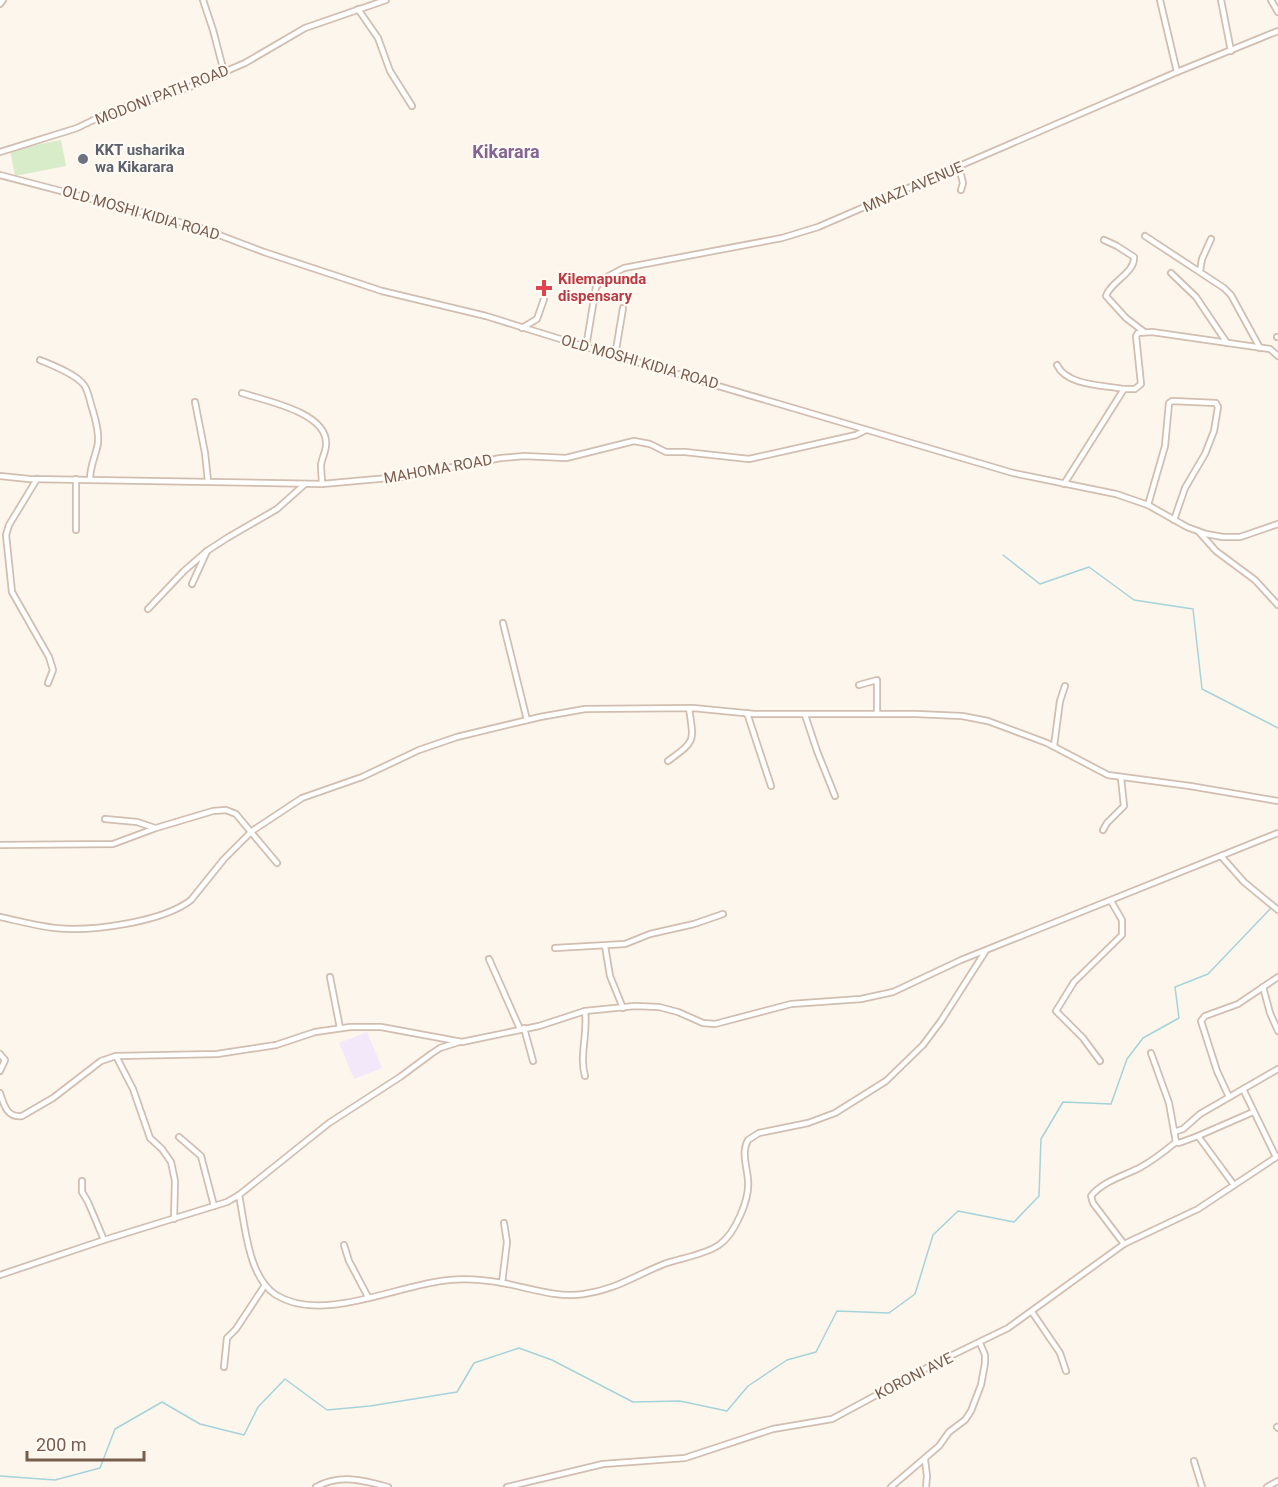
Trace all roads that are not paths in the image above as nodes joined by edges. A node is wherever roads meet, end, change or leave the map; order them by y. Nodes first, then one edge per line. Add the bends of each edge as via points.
1 (3, 0) edge
2 (203, 0) edge
3 (386, 0) edge
4 (1160, 0) edge
5 (1221, 0) edge
6 (1271, 0) edge
7 (0, 4) edge
8 (358, 9) junction
9 (1278, 12) edge
10 (1278, 31) edge
11 (1231, 51) junction
12 (224, 72) junction
13 (1177, 72) junction
14 (412, 106) dead end
15 (0, 152) edge
16 (959, 167) junction
17 (0, 175) edge
18 (961, 190) dead end
19 (1145, 236) dead end
20 (1211, 239) dead end
21 (1104, 240) dead end
22 (1200, 271) junction
23 (1171, 273) dead end
24 (544, 299) dead end
25 (624, 308) dead end
26 (522, 328) junction
27 (1143, 331) junction
28 (1227, 343) junction
29 (586, 347) junction
30 (1260, 348) junction
31 (615, 356) junction
32 (1278, 356) edge
33 (40, 360) dead end
34 (1057, 365) dead end
35 (1124, 389) junction
36 (242, 393) dead end
37 (195, 402) dead end
38 (866, 430) junction
39 (0, 476) edge
40 (37, 479) junction
41 (76, 479) junction
42 (90, 479) junction
43 (208, 481) junction
44 (305, 484) junction
45 (322, 484) junction
46 (1064, 484) junction
47 (1148, 505) junction
48 (1174, 520) junction
49 (1278, 524) edge
50 (76, 530) dead end
51 (1199, 532) junction
52 (207, 552) junction
53 (192, 584) dead end
54 (1278, 605) edge
55 (148, 609) dead end
56 (503, 623) dead end
57 (48, 683) dead end
58 (859, 684) dead end
59 (1065, 686) dead end
60 (688, 708) junction
61 (747, 713) junction
62 (877, 714) junction
63 (805, 715) junction
64 (527, 720) junction
65 (1054, 746) junction
66 (668, 761) dead end
67 (1121, 778) junction
68 (771, 786) dead end
69 (835, 796) dead end
70 (1278, 801) edge
71 (105, 819) dead end
72 (156, 828) junction
73 (1103, 830) dead end
74 (252, 831) junction
75 (1278, 833) edge
76 (0, 845) edge
77 (1221, 856) junction
78 (277, 863) dead end
79 (1111, 901) junction
80 (1278, 909) edge
81 (723, 914) dead end
82 (0, 916) edge
83 (605, 946) junction
84 (555, 948) dead end
85 (985, 952) junction
86 (489, 959) dead end
87 (330, 977) dead end
88 (1278, 977) edge
89 (1263, 987) junction
90 (623, 1008) junction
91 (585, 1011) junction
92 (340, 1028) junction
93 (522, 1029) junction
94 (1278, 1031) edge
95 (462, 1042) junction
96 (1151, 1053) dead end
97 (0, 1054) edge
98 (116, 1056) junction
99 (534, 1061) dead end
100 (1100, 1061) dead end
101 (1278, 1069) edge
102 (0, 1071) edge
103 (585, 1076) dead end
104 (1243, 1089) junction
105 (0, 1093) edge
106 (1229, 1097) junction
107 (1253, 1112) junction
108 (1174, 1132) junction
109 (1198, 1136) junction
110 (179, 1137) dead end
111 (1176, 1142) junction
112 (1277, 1157) edge
113 (82, 1181) dead end
114 (1234, 1185) junction
115 (239, 1195) junction
116 (214, 1206) junction
117 (174, 1219) junction
118 (504, 1223) dead end
119 (104, 1240) junction
120 (1124, 1244) junction
121 (344, 1245) dead end
122 (0, 1275) edge
123 (502, 1283) junction
124 (265, 1285) junction
125 (368, 1297) junction
126 (1032, 1312) junction
127 (980, 1343) junction
128 (224, 1367) dead end
129 (1066, 1371) dead end
130 (925, 1460) junction
131 (1194, 1461) dead end
132 (1278, 1481) edge
133 (316, 1487) edge
134 (388, 1487) edge
135 (507, 1487) edge
136 (891, 1487) edge
137 (926, 1487) edge
138 (1202, 1487) edge
139 (1267, 1487) edge

1 - 7 street
2 - 12 street
3 - 8 street, MODONI PATH ROAD
4 - 13 street
5 - 11 street
6 - 9 street
8 - 12 street, MODONI PATH ROAD via 305,28
8 - 14 street via 378,38 390,71
10 - 11 street, MNAZI AVENUE
11 - 13 street, MNAZI AVENUE
12 - 15 street, MODONI PATH ROAD
13 - 16 street, MNAZI AVENUE
16 - 18 street
16 - 29 street, MNAZI AVENUE via 818,227 782,238 614,272 596,287
17 - 26 street, OLD MOSHI KIDIA ROAD via 206,229 382,291
19 - 22 street
20 - 22 street
21 - 27 street via 1134,257 1133,265 1106,296
22 - 30 street via 1231,295
23 - 28 street via 1196,297
24 - 26 street via 537,319
25 - 31 street
26 - 29 street, OLD MOSHI KIDIA ROAD
27 - 28 street
27 - 35 street via 1136,336 1141,384 1135,389
28 - 30 street
29 - 31 street, OLD MOSHI KIDIA ROAD
30 - 32 street via 1270,349
31 - 38 street, OLD MOSHI KIDIA ROAD
33 - 42 street via 78,379 87,390 98,439
34 - 35 street via 1061,373 1073,380
35 - 46 street
36 - 45 street via 292,409 318,424 326,441
37 - 43 street
38 - 45 street, MAHOMA ROAD via 749,459 666,452 634,441 566,458 501,458 400,477
38 - 46 street, OLD MOSHI KIDIA ROAD
39 - 40 street, MAHOMA ROAD
40 - 41 street, MAHOMA ROAD
40 - 57 street via 6,535 12,592 50,657 53,670
41 - 42 street, MAHOMA ROAD
41 - 50 street
42 - 43 street, MAHOMA ROAD
43 - 44 street, MAHOMA ROAD
44 - 45 street, MAHOMA ROAD
44 - 52 street via 277,509
46 - 47 street, OLD MOSHI KIDIA ROAD
47 - 48 street, OLD MOSHI KIDIA ROAD
47 - 48 street via 1165,446 1169,402 1216,403 1214,431 1185,488
48 - 51 street, OLD MOSHI KIDIA ROAD
49 - 51 street, OLD MOSHI KIDIA ROAD via 1240,537
51 - 54 street via 1216,551 1255,579
52 - 53 street
52 - 55 street
56 - 64 street
58 - 62 street via 878,680
59 - 65 street
60 - 61 street
60 - 64 street via 585,709
60 - 66 street via 692,740
61 - 63 street
61 - 68 street
62 - 63 street
62 - 65 street via 962,716 988,721
63 - 69 street
64 - 74 street via 419,750 362,777 302,798
65 - 67 street via 1101,772
67 - 70 street
67 - 73 street via 1124,806
71 - 72 street
72 - 74 street via 226,810 236,814
72 - 76 street via 105,845
74 - 78 street
74 - 82 street via 191,900 164,914 70,929
75 - 77 street
77 - 79 street
77 - 80 street via 1244,882
79 - 85 street
79 - 100 street via 1122,920 1122,935 1074,982 1056,1011
81 - 83 street via 625,944
83 - 84 street
83 - 90 street via 610,976
85 - 90 street via 893,992 861,999 790,1004 715,1024 658,1007
85 - 123 street via 923,1045 886,1081 835,1113 759,1133 748,1140 744,1150 748,1185 745,1204 719,1245 603,1291 570,1296
86 - 93 street
87 - 92 street
88 - 89 street
89 - 94 street
89 - 106 street via 1201,1021 1216,1071
90 - 91 street
91 - 93 street
91 - 103 street
92 - 95 street via 381,1027
92 - 98 street via 276,1045 217,1054
93 - 95 street
93 - 99 street
95 - 115 street via 430,1054 328,1123
96 - 108 street
97 - 102 street via 5,1060
98 - 105 street via 101,1061 22,1116 8,1112
98 - 117 street via 133,1089 150,1138 171,1162
101 - 104 street
104 - 106 street
104 - 107 street
106 - 108 street
107 - 109 street
107 - 112 street
108 - 111 street
109 - 111 street
109 - 114 street
110 - 116 street via 201,1156
111 - 120 street via 1091,1196
112 - 114 street, KORONI AVE
113 - 119 street via 81,1192
114 - 120 street, KORONI AVE via 1197,1209
115 - 116 street
115 - 124 street via 253,1262
116 - 117 street
117 - 119 street
118 - 123 street via 507,1242
119 - 122 street
120 - 126 street, KORONI AVE
121 - 125 street
123 - 125 street via 448,1280
124 - 125 street via 284,1299 303,1303 326,1304
124 - 128 street via 228,1338
126 - 127 street, KORONI AVE
126 - 129 street via 1060,1353
127 - 130 street via 985,1363 971,1411
127 - 135 street, KORONI AVE via 832,1419 773,1429 685,1458 603,1464
130 - 136 street
130 - 137 street
131 - 138 street
132 - 139 street
133 - 134 street via 352,1478

